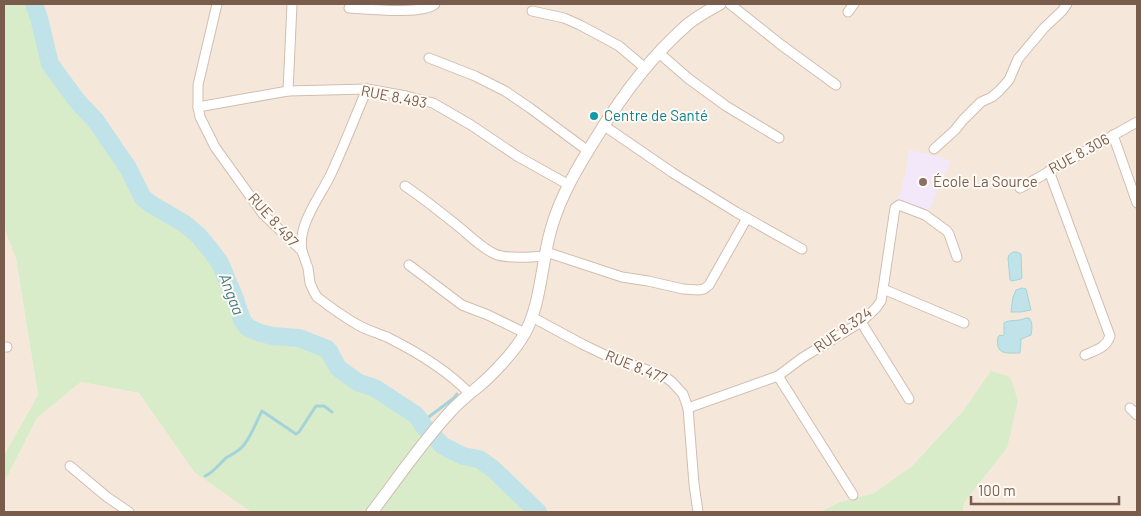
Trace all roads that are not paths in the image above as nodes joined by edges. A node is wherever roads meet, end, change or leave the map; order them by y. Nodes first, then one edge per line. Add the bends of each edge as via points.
1 (217, 4) edge
2 (292, 4) edge
3 (435, 4) edge
4 (720, 4) edge
5 (730, 4) edge
6 (854, 4) edge
7 (1067, 4) edge
8 (349, 8) dead end
9 (532, 11) dead end
10 (848, 12) dead end
11 (659, 53) junction
12 (429, 58) dead end
13 (645, 68) junction
14 (836, 85) dead end
15 (367, 89) junction
16 (288, 91) junction
17 (198, 107) junction
18 (1137, 122) edge
19 (603, 125) junction
20 (1113, 135) junction
21 (779, 138) dead end
22 (934, 150) dead end
23 (588, 151) junction
24 (1049, 171) junction
25 (569, 185) junction
26 (405, 186) dead end
27 (1020, 188) dead end
28 (1137, 203) edge
29 (747, 218) junction
30 (802, 250) dead end
31 (302, 251) junction
32 (546, 254) junction
33 (957, 257) dead end
34 (409, 265) dead end
35 (883, 289) junction
36 (532, 317) junction
37 (861, 322) junction
38 (964, 323) dead end
39 (525, 333) junction
40 (1085, 355) dead end
41 (778, 376) junction
42 (469, 393) junction
43 (909, 399) dead end
44 (688, 408) junction
45 (1130, 408) dead end
46 (1137, 415) edge
47 (70, 466) dead end
48 (853, 495) dead end
49 (129, 512) edge
50 (372, 512) edge
51 (698, 512) edge

1 - 17 street, RUE 8.497 via 198,85
2 - 16 street
3 - 8 street via 415,10
4 - 11 street via 688,24
5 - 14 street
6 - 10 street
7 - 22 street via 1018,59 1009,80 999,91 981,102
9 - 13 street via 580,25 619,46
11 - 13 street
11 - 21 street via 726,106
12 - 23 street via 505,91
13 - 19 street
15 - 16 street, RUE 8.493
15 - 25 street, RUE 8.493 via 432,103
15 - 31 street via 331,174 309,216 300,242
16 - 17 street, RUE 8.493
17 - 31 street, RUE 8.497 via 215,148 264,214
18 - 20 street, RUE 8.306
19 - 23 street
19 - 29 street
20 - 24 street, RUE 8.306
20 - 28 street
23 - 25 street
24 - 27 street, RUE 8.306
24 - 40 street via 1110,336 1105,346
25 - 32 street via 552,226
26 - 32 street via 495,254 518,257
29 - 30 street
29 - 32 street via 704,289 683,289 622,278
31 - 42 street, RUE 8.497 via 310,283 317,296 359,326 386,337 439,367
32 - 36 street
33 - 35 street, RUE 8.324 via 947,231 925,216 899,205 895,208
34 - 39 street via 462,305
35 - 37 street, RUE 8.324 via 881,301
35 - 38 street
36 - 39 street
36 - 44 street, RUE 8.477 via 607,356 664,376 683,394
37 - 41 street, RUE 8.324
37 - 43 street
39 - 42 street via 510,354
41 - 44 street, RUE 8.324
41 - 48 street
42 - 50 street via 435,429
44 - 51 street, RUE 8.477
45 - 46 street
47 - 49 street

